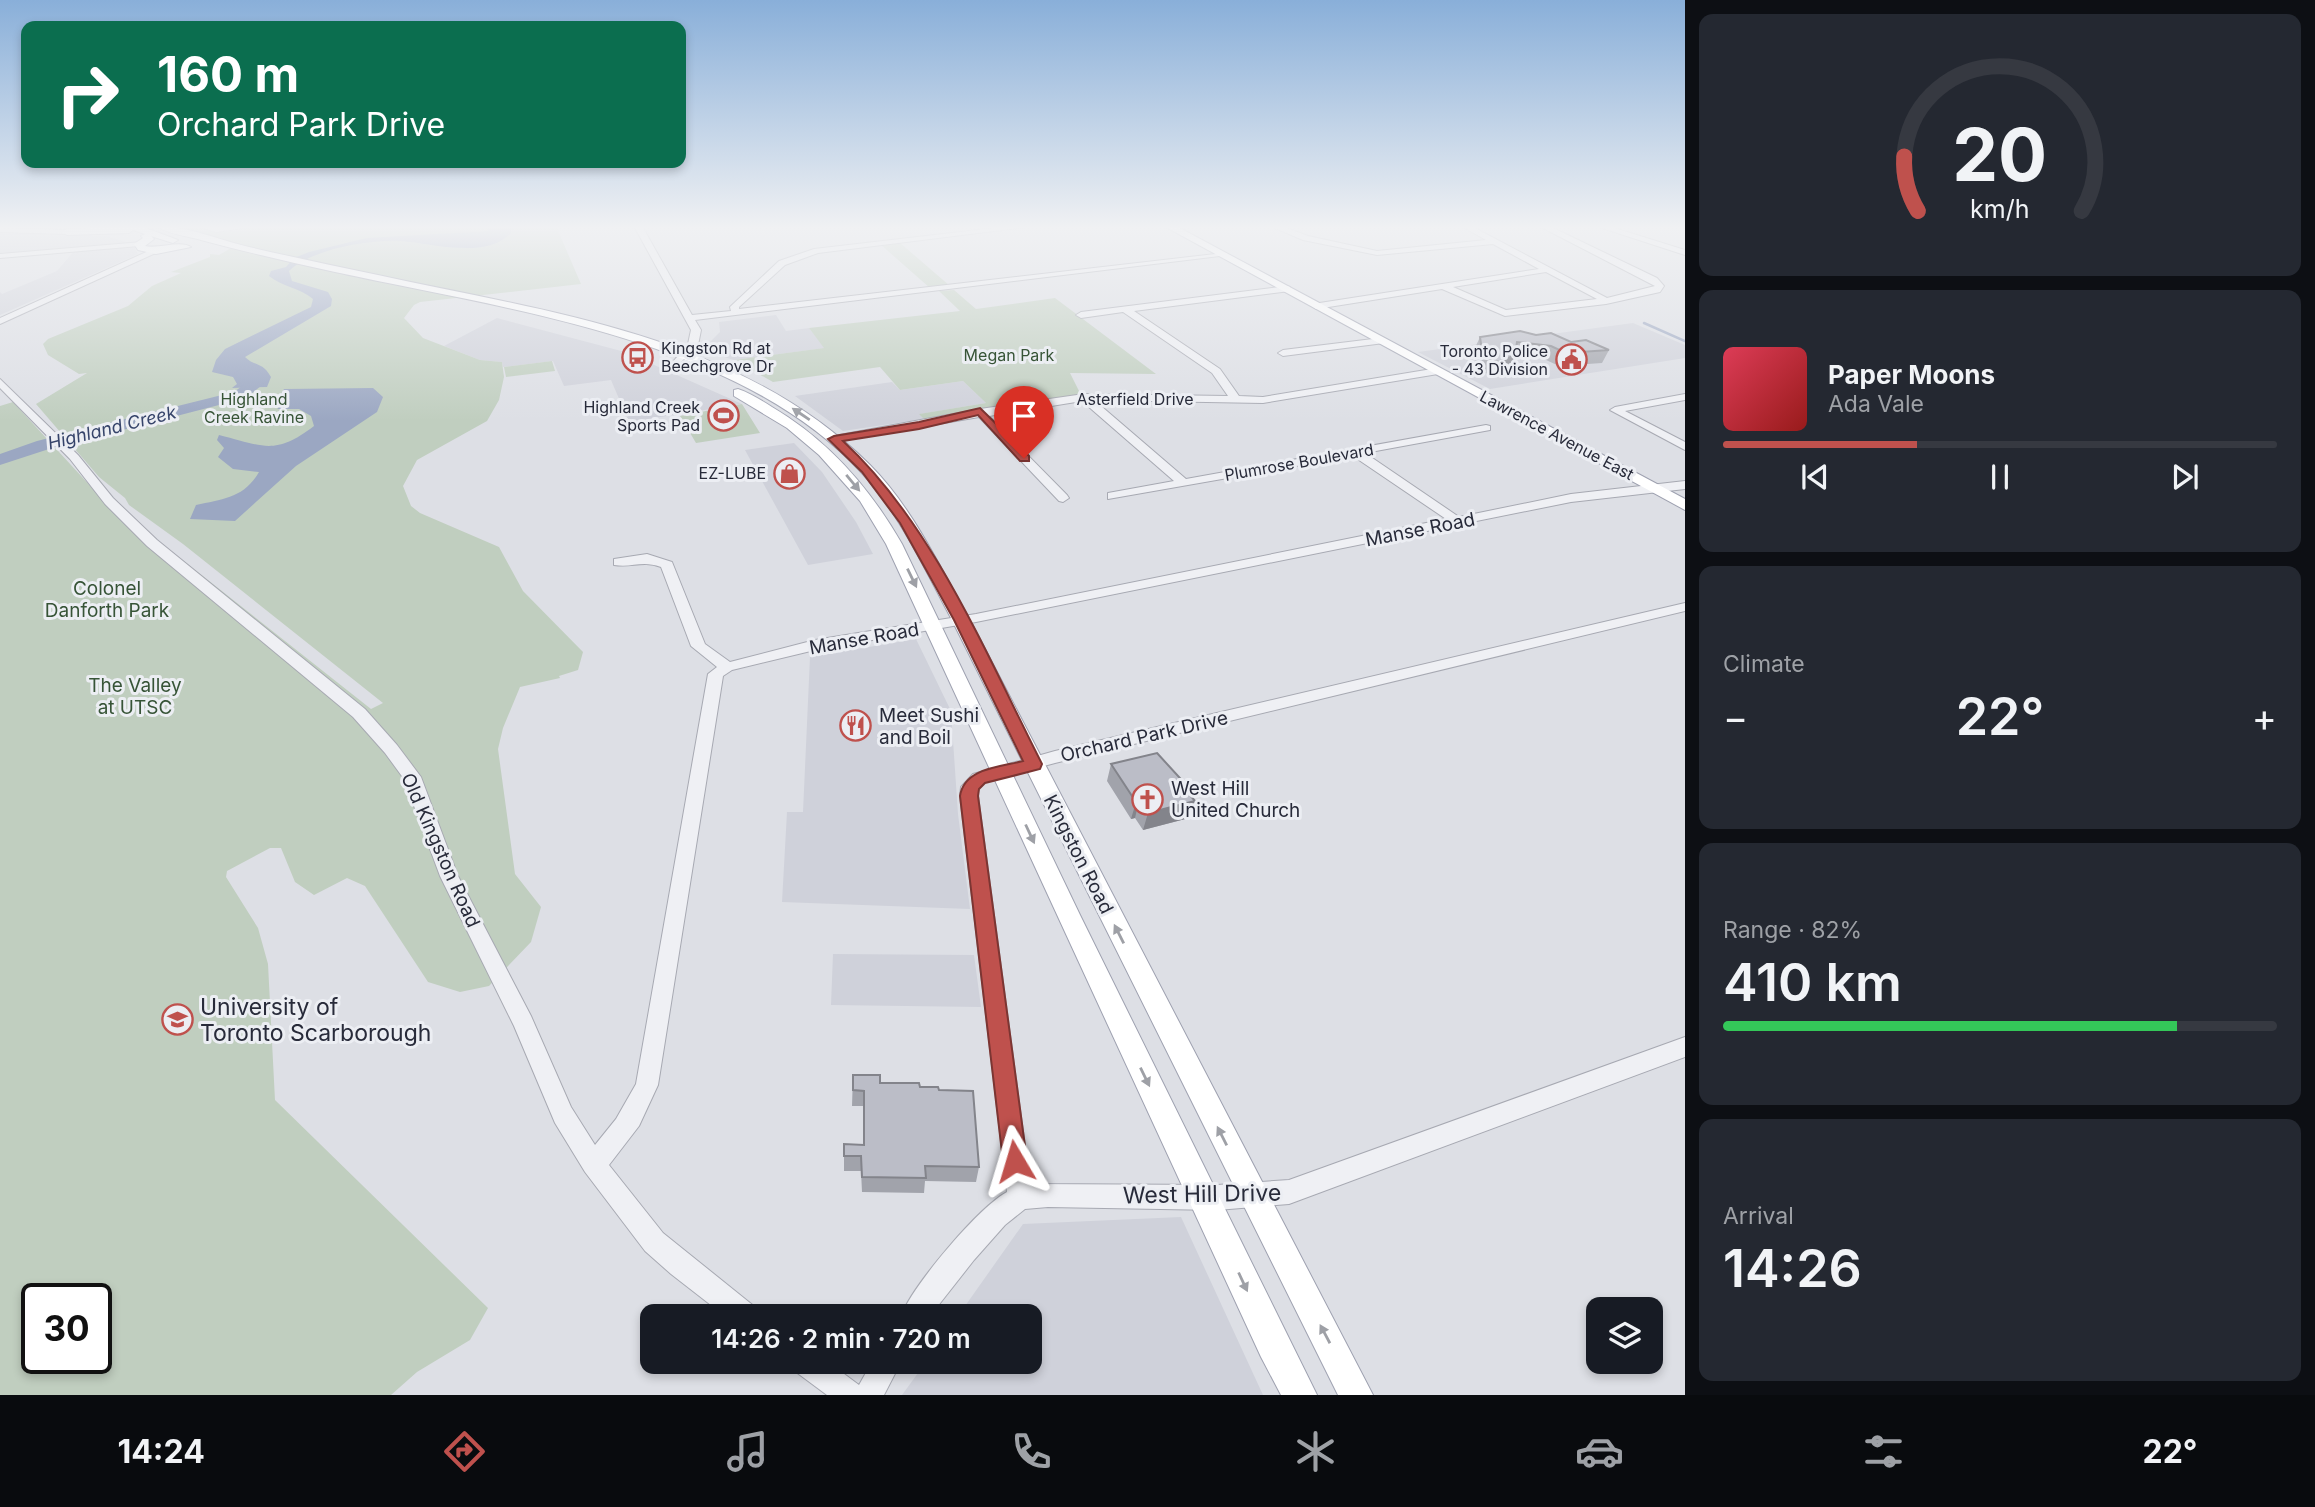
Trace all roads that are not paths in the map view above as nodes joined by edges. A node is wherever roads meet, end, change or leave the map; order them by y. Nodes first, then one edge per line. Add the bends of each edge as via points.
1 (67, 291) edge
2 (422, 291) edge
3 (675, 291) edge
4 (750, 291) edge
5 (923, 291) edge
6 (1271, 291) edge
7 (1291, 291) edge
8 (1421, 291) edge
9 (1454, 291) edge
10 (1587, 291) edge
11 (1652, 291) edge
12 (1606, 301) junction
13 (1316, 306) junction
14 (1126, 310) junction
15 (736, 313) junction
16 (1081, 316) dead end
17 (690, 318) junction
18 (1, 321) edge
19 (1381, 341) junction
20 (1283, 353) dead end
21 (1302, 353) junction
22 (680, 359) junction
23 (1319, 363) dead end
24 (1438, 371) junction
25 (0, 382) edge
26 (1084, 397) junction
27 (1685, 397) edge
28 (1236, 400) junction
29 (980, 412) junction
30 (1486, 428) dead end
31 (834, 439) junction
32 (1685, 447) edge
33 (1355, 452) junction
34 (1183, 483) junction
35 (1685, 485) edge
36 (1657, 489) junction
37 (1112, 496) dead end
38 (1063, 498) dead end
39 (1685, 505) edge
40 (1457, 522) junction
41 (619, 562) dead end
42 (1685, 607) edge
43 (961, 620) junction
44 (933, 625) junction
45 (727, 667) junction
46 (1034, 764) junction
47 (1000, 772) junction
48 (1685, 1048) edge
49 (593, 1164) junction
50 (1202, 1196) junction
51 (1253, 1197) junction
52 (1020, 1198) junction
53 (730, 1304) edge
54 (922, 1304) edge
55 (822, 1374) edge
56 (880, 1374) edge
57 (850, 1395) edge
58 (869, 1395) edge
59 (1300, 1395) edge
60 (1356, 1395) edge

1 - 18 street
2 - 22 main road, Kingston Road
3 - 17 street
4 - 15 street via 734,307
5 - 15 street
6 - 14 street
7 - 13 main road, Lawrence Avenue East
8 - 13 street
9 - 12 street via 1505,313
10 - 12 street
11 - 12 street
13 - 19 main road, Lawrence Avenue East
14 - 16 street
14 - 28 street via 1216,372
15 - 17 street
17 - 22 street via 696,335
19 - 21 street
19 - 24 main road, Lawrence Avenue East
20 - 21 street
21 - 23 street
31 -> 22 main road, Kingston Road via 777,398 732,374
22 -> 44 main road, Kingston Road via 754,401 836,464 866,498 911,575
24 - 28 street, Asterfield Drive via 1263,400
24 - 36 main road, Lawrence Avenue East
25 - 49 street, Old Kingston Road via 152,543 359,713 412,777 449,876 523,1023 563,1115
26 - 28 street, Asterfield Drive
26 - 29 street, Asterfield Drive
26 - 34 street
27 - 32 street via 1615,410
29 - 31 street, Asterfield Drive
29 - 38 street
30 - 33 street, Plumrose Boulevard
31 - 43 main road, Kingston Road via 893,503
33 - 34 street, Plumrose Boulevard
33 - 40 street
34 - 37 street, Plumrose Boulevard
35 - 36 street, Manse Road
36 - 39 main road, Lawrence Avenue East
36 - 40 street, Manse Road via 1572,498
40 - 43 street, Manse Road
41 - 45 street via 648,558 667,565 698,646
42 - 46 street, Orchard Park Drive
43 - 44 street, Manse Road
43 - 46 main road, Kingston Road
44 - 45 street, Manse Road via 815,645
44 - 47 main road, Kingston Road
45 - 49 street via 716,674 648,1086 614,1144
46 - 47 street, Orchard Park Drive
51 -> 46 main road, Kingston Road
47 -> 50 main road, Kingston Road
47 - 52 street, Orchard Park Drive via 979,778 969,796
48 - 51 street, West Hill Drive via 1296,1190
49 - 53 street, Old Kingston Road via 654,1242
50 - 51 street, West Hill Drive
50 - 52 street, West Hill Drive
50 -> 59 main road, Kingston Road
60 -> 51 main road, Kingston Road
52 - 54 street via 945,1272
55 - 57 street
56 - 58 street

